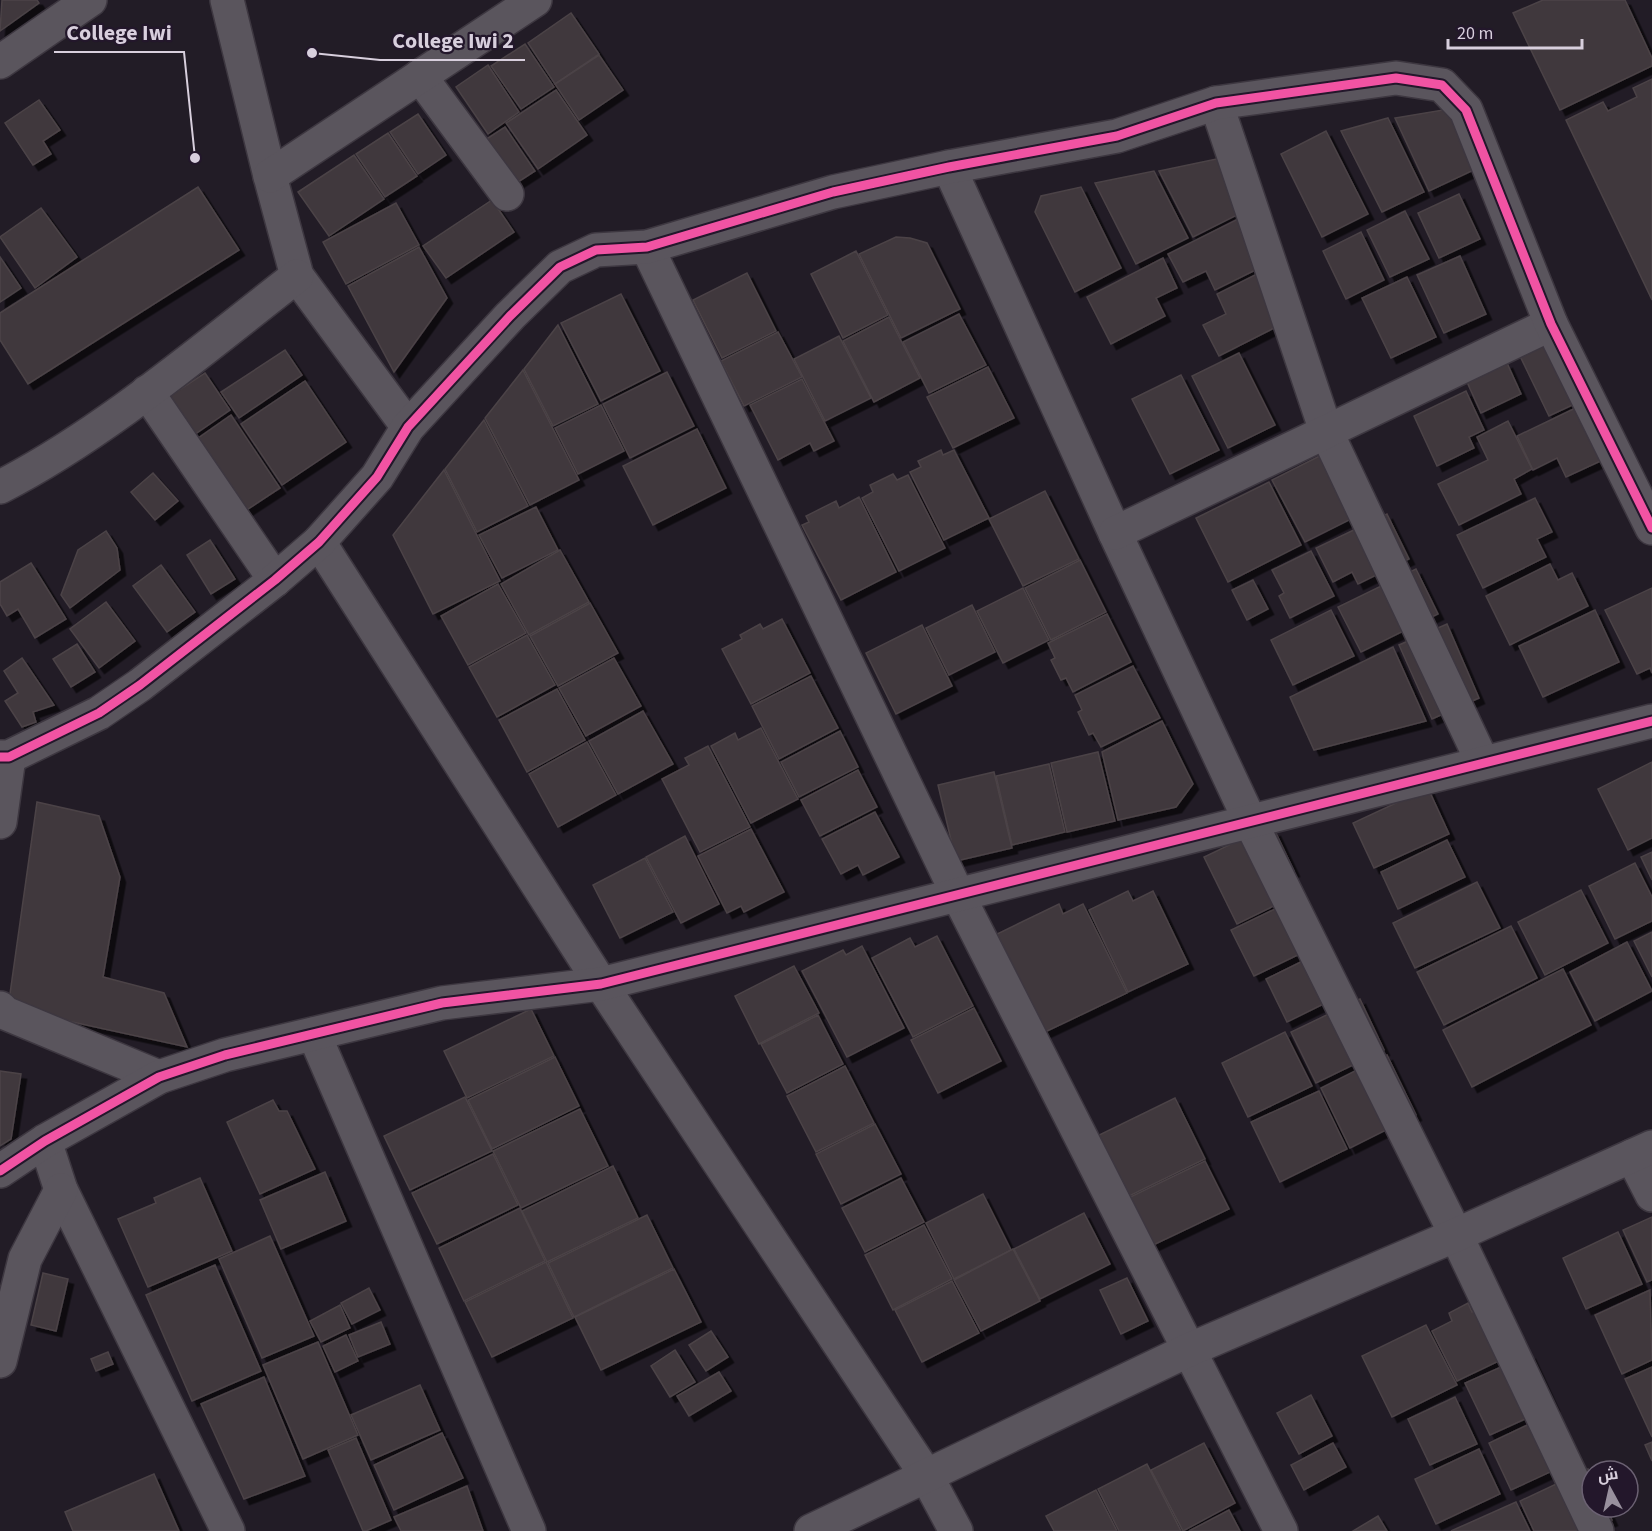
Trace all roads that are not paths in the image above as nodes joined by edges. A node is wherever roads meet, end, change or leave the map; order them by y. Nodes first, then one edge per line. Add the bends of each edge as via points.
1 (90, 0) edge
2 (227, 0) edge
3 (527, 2) edge
4 (0, 62) edge
5 (420, 76) junction
6 (1216, 103) junction
7 (949, 167) junction
8 (270, 176) junction
9 (507, 194) dead end
10 (647, 247) junction
11 (297, 276) junction
12 (1551, 324) junction
13 (147, 392) junction
14 (408, 427) junction
15 (1326, 431) junction
16 (0, 487) edge
17 (1652, 528) edge
18 (1114, 533) junction
19 (319, 542) junction
20 (275, 580) junction
21 (1652, 721) edge
22 (5, 757) edge
23 (1482, 761) junction
24 (1250, 821) junction
25 (0, 822) edge
26 (957, 893) junction
27 (602, 984) junction
28 (0, 1008) edge
29 (314, 1034) junction
30 (159, 1077) junction
31 (45, 1141) junction
32 (1642, 1151) edge
33 (0, 1171) edge
34 (61, 1190) junction
35 (1652, 1195) edge
36 (1456, 1235) junction
37 (1191, 1349) junction
38 (0, 1361) edge
39 (926, 1475) junction
40 (228, 1531) edge
41 (529, 1531) edge
42 (811, 1531) edge
43 (956, 1531) edge
44 (1281, 1531) edge
45 (1597, 1531) edge

1 - 4 street
2 - 8 street
3 - 5 street
5 - 8 street
5 - 9 street
6 - 7 street via 1117,136
6 - 12 street via 1396,78 1442,85 1466,110
6 - 15 street
7 - 10 street via 833,192
7 - 18 street
8 - 11 street
10 - 14 street via 596,250 560,267
10 - 26 street
11 - 13 street
11 - 14 street
12 - 15 street
12 - 17 street
13 - 16 street
13 - 20 street
14 - 19 street via 377,477
15 - 18 street
15 - 23 street
18 - 24 street
19 - 20 street
19 - 27 street
20 - 22 street via 99,713
21 - 23 street
22 - 25 street
23 - 24 street
24 - 26 street
24 - 36 street
26 - 27 street
26 - 37 street
27 - 29 street via 442,1003
27 - 39 street
28 - 30 street
29 - 30 street via 225,1055
29 - 41 street
30 - 31 street
31 - 33 street
31 - 34 street
32 - 35 street
32 - 36 street
34 - 38 street via 25,1259
34 - 40 street
36 - 37 street
36 - 45 street
37 - 39 street
37 - 44 street
39 - 42 street
39 - 43 street

